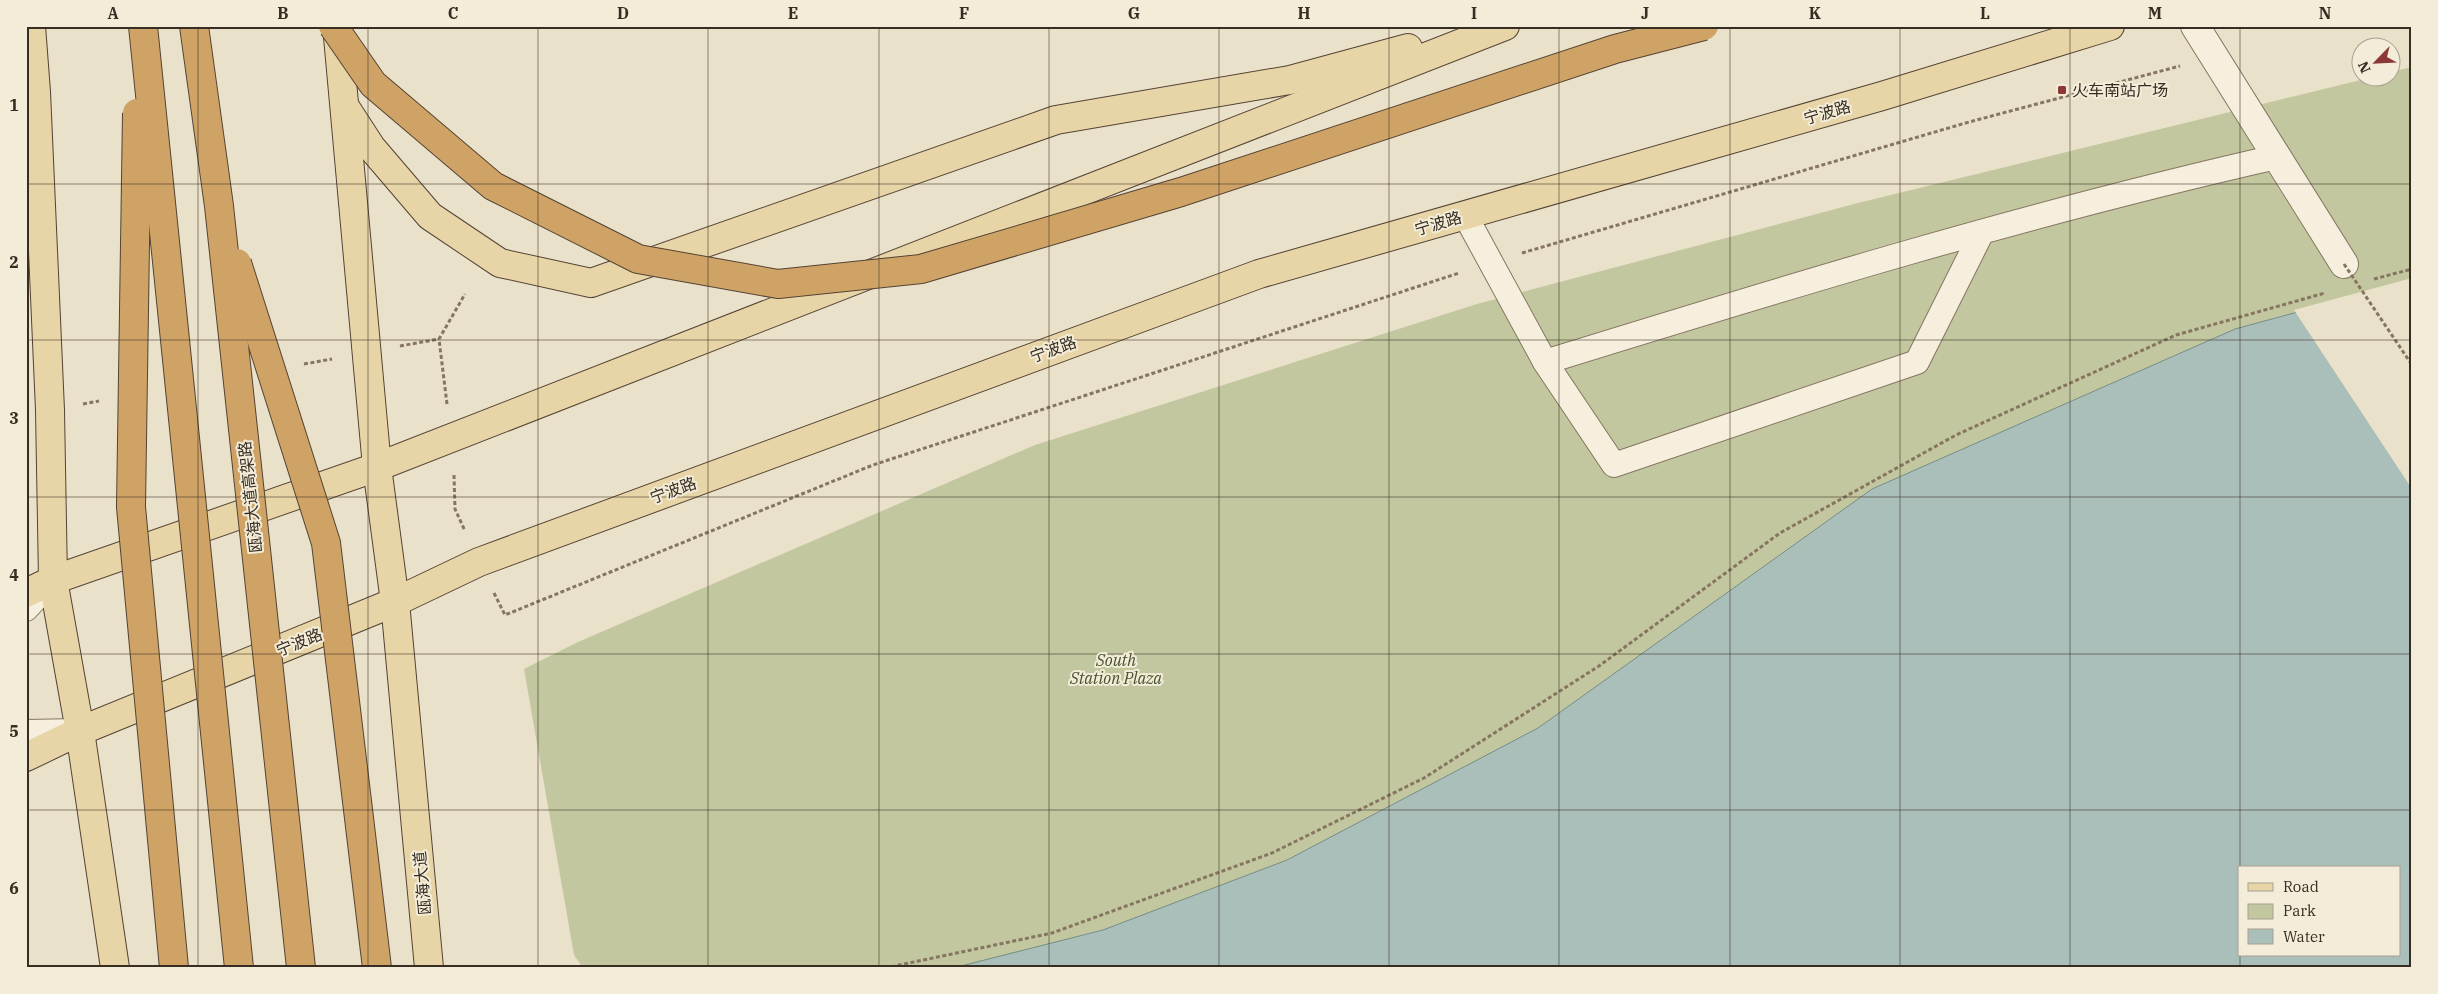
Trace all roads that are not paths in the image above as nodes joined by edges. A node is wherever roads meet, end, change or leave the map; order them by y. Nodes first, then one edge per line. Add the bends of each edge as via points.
1 (31, 26) edge
2 (139, 26) edge
3 (144, 26) edge
4 (194, 26) edge
5 (333, 26) edge
6 (337, 26) edge
7 (1490, 26) edge
8 (1505, 26) edge
9 (1704, 26) edge
10 (2110, 26) edge
11 (2195, 26) edge
12 (345, 107) junction
13 (2276, 157) junction
14 (219, 206) junction
15 (1464, 215) junction
16 (1982, 232) junction
17 (2349, 274) road end
18 (1545, 362) junction
19 (377, 467) junction
20 (53, 580) junction
21 (26, 593) edge
22 (395, 602) junction
23 (26, 609) edge
24 (80, 731) junction
25 (26, 732) edge
26 (26, 757) edge
27 (115, 968) edge
28 (174, 968) edge
29 (240, 968) edge
30 (301, 968) edge
31 (377, 968) edge
32 (429, 968) edge

1 - 20 main road via 50,400
2 - 28 highway, bridge via 130,507
3 - 29 highway, bridge
4 - 14 highway, 瓯海大道高架路, bridge
5 - 9 highway, bridge via 373,84 492,186 638,259 778,284 921,269 1181,192 1615,49
6 - 12 main road, 瓯海大道
7 - 12 main road via 1290,80 1056,120 591,283 500,263 430,216 371,147
8 - 19 main road
10 - 15 main road, 宁波路 via 1882,96
11 - 13 street
12 - 19 main road, 瓯海大道
13 - 16 lane via 2160,184
13 - 17 street
14 - 30 highway, 瓯海大道高架路, bridge
14 - 31 highway, bridge via 326,543
15 - 18 lane
15 - 22 main road, 宁波路 via 1259,274 478,562
16 - 18 lane via 1840,271
16 - 18 lane via 1918,362 1614,465
19 - 20 main road
19 - 22 main road, 瓯海大道
20 - 21 main road
20 - 23 lane
20 - 24 main road
22 - 24 main road, 宁波路
22 - 32 main road, 瓯海大道
24 - 25 lane
24 - 26 main road, 宁波路
24 - 27 main road

